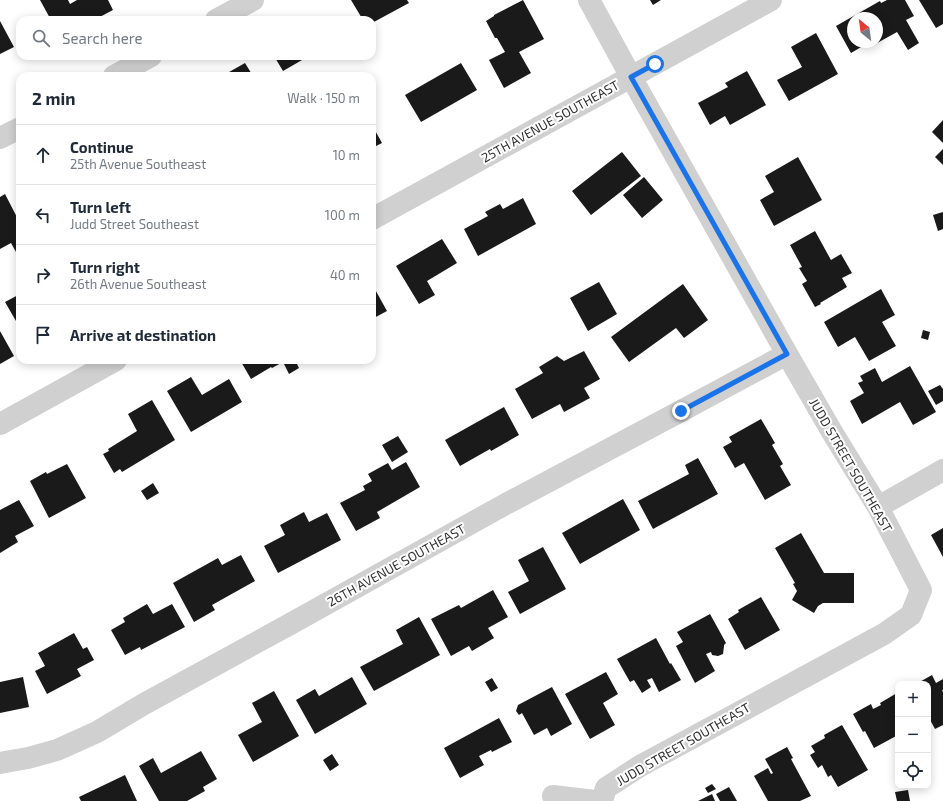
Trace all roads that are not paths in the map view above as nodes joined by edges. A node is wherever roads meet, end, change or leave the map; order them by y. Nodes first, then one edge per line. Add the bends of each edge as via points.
1 (253, 0) edge
2 (589, 0) edge
3 (771, 0) edge
4 (223, 16) edge
5 (144, 60) edge
6 (121, 72) edge
7 (631, 77) junction
8 (16, 130) edge
9 (0, 138) edge
10 (376, 217) edge
11 (787, 354) junction
12 (109, 364) edge
13 (0, 424) edge
14 (943, 470) edge
15 (878, 507) junction
16 (0, 763) edge
17 (553, 796) dead end
18 (595, 801) edge
19 (602, 801) edge

1 - 4 street
2 - 7 street, JUDD STREET SOUTHEAST
3 - 7 street, 25TH AVENUE SOUTHEAST
5 - 6 street
7 - 10 street, 25TH AVENUE SOUTHEAST
7 - 11 street, JUDD STREET SOUTHEAST
8 - 9 street
11 - 15 street, JUDD STREET SOUTHEAST
11 - 16 street, 26TH AVENUE SOUTHEAST via 504,505 97,732 57,750
12 - 13 street
14 - 15 street
15 - 19 street, JUDD STREET SOUTHEAST via 920,590 911,615 884,634 640,766 606,788
17 - 18 street

